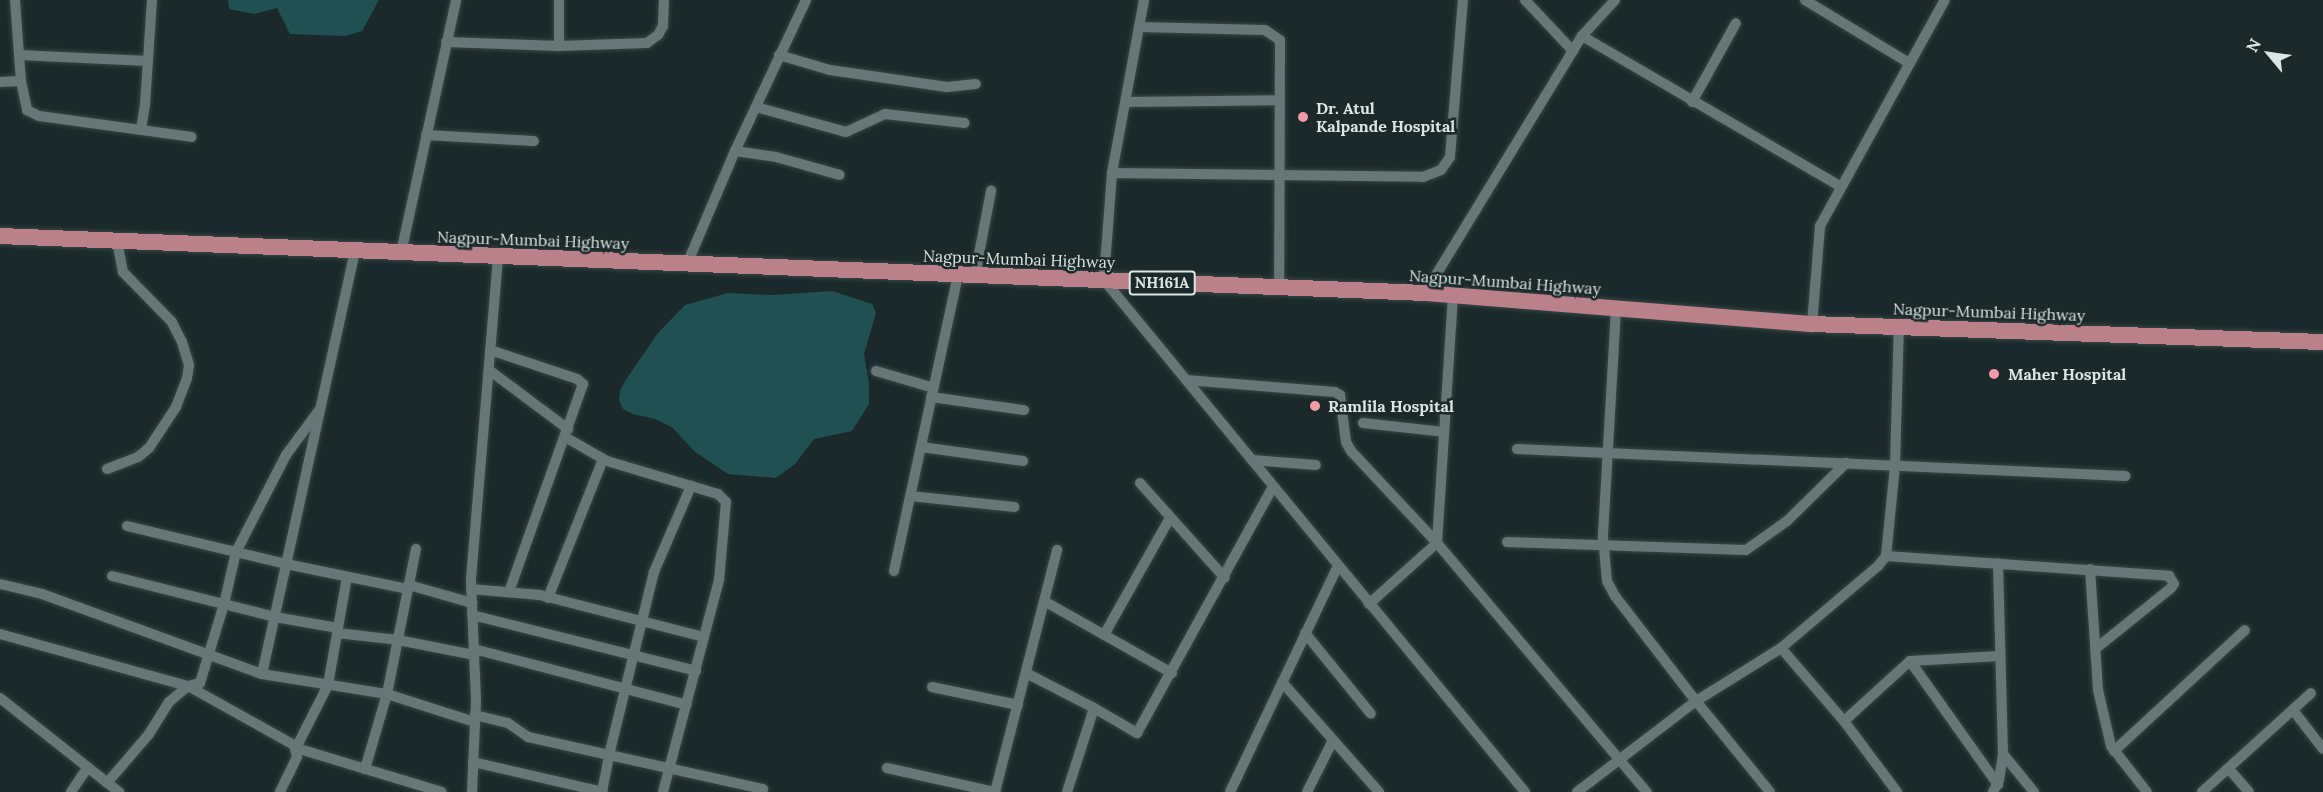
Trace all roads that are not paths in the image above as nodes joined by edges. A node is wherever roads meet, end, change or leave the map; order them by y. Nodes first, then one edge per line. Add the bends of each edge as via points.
1 (15, 0) edge
2 (152, 0) edge
3 (456, 0) edge
4 (559, 0) edge
5 (664, 0) edge
6 (806, 0) edge
7 (1144, 0) edge
8 (1463, 0) edge
9 (1525, 0) edge
10 (1615, 0) edge
11 (1805, 0) edge
12 (1945, 0) edge
13 (1736, 23) dead end
14 (1139, 27) junction
15 (1582, 36) junction
16 (446, 42) junction
17 (559, 46) junction
18 (1573, 51) junction
19 (20, 54) junction
20 (779, 55) junction
21 (148, 61) junction
22 (1910, 63) junction
23 (21, 81) junction
24 (0, 82) edge
25 (976, 84) dead end
26 (1279, 100) junction
27 (1126, 102) junction
28 (1692, 102) junction
29 (756, 107) junction
30 (964, 123) dead end
31 (141, 130) junction
32 (426, 135) junction
33 (192, 137) dead end
34 (534, 141) dead end
35 (735, 151) junction
36 (1112, 173) junction
37 (1280, 174) junction
38 (840, 175) dead end
39 (1840, 186) junction
40 (991, 191) dead end
41 (0, 236) edge
42 (117, 241) junction
43 (355, 250) junction
44 (401, 253) junction
45 (498, 256) junction
46 (687, 264) junction
47 (966, 275) junction
48 (1104, 280) junction
49 (1279, 288) junction
50 (1425, 293) junction
51 (1453, 296) junction
52 (1616, 309) junction
53 (1812, 324) junction
54 (1899, 327) junction
55 (2323, 342) edge
56 (490, 350) junction
57 (489, 370) junction
58 (876, 371) dead end
59 (1186, 380) junction
60 (933, 393) junction
61 (320, 409) junction
62 (1024, 410) dead end
63 (1363, 423) dead end
64 (1444, 432) junction
65 (567, 433) junction
66 (921, 447) junction
67 (1517, 449) dead end
68 (1606, 451) junction
69 (603, 459) junction
70 (1251, 460) junction
71 (1023, 461) dead end
72 (1846, 463) junction
73 (1316, 465) dead end
74 (1895, 466) junction
75 (107, 468) dead end
76 (2125, 476) dead end
77 (1140, 483) dead end
78 (691, 486) junction
79 (1274, 487) junction
80 (910, 496) junction
81 (1014, 507) dead end
82 (1170, 518) junction
83 (128, 526) dead end
84 (1507, 542) dead end
85 (1437, 543) junction
86 (1603, 544) junction
87 (416, 549) dead end
88 (1057, 550) dead end
89 (236, 552) junction
90 (1886, 556) junction
91 (1998, 562) junction
92 (286, 564) junction
93 (1338, 566) junction
94 (2091, 569) junction
95 (894, 571) dead end
96 (112, 576) dead end
97 (347, 577) junction
98 (1225, 578) junction
99 (0, 584) edge
100 (408, 587) junction
101 (471, 589) junction
102 (509, 592) junction
103 (548, 598) junction
104 (1044, 601) junction
105 (224, 604) junction
106 (1369, 604) junction
107 (472, 609) junction
108 (275, 617) junction
109 (642, 621) junction
110 (337, 630) junction
111 (2245, 630) dead end
112 (1305, 633) junction
113 (0, 634) edge
114 (1104, 635) junction
115 (704, 637) junction
116 (398, 640) junction
117 (1781, 648) junction
118 (2095, 649) junction
119 (474, 652) junction
120 (210, 655) junction
121 (634, 655) junction
122 (2000, 656) junction
123 (1910, 661) junction
124 (696, 671) junction
125 (1026, 673) junction
126 (1172, 673) junction
127 (262, 674) junction
128 (1282, 682) junction
129 (328, 685) junction
130 (188, 686) junction
131 (932, 687) dead end
132 (625, 688) junction
133 (2311, 693) dead end
134 (387, 694) junction
135 (0, 698) edge
136 (1696, 701) junction
137 (687, 705) junction
138 (1018, 705) junction
139 (1094, 708) junction
140 (2293, 710) junction
141 (1371, 714) dead end
142 (475, 718) junction
143 (1844, 721) junction
144 (1333, 740) junction
145 (296, 748) junction
146 (2323, 749) edge
147 (2114, 752) junction
148 (2003, 754) junction
149 (609, 755) junction
150 (1620, 758) junction
151 (473, 762) junction
152 (88, 767) junction
153 (887, 768) dead end
154 (365, 769) junction
155 (671, 769) junction
156 (2229, 769) junction
157 (107, 783) junction
158 (763, 789) dead end
159 (1995, 789) edge
160 (71, 792) edge
161 (119, 792) edge
162 (280, 792) edge
163 (442, 792) edge
164 (472, 792) edge
165 (602, 792) edge
166 (663, 792) edge
167 (995, 792) edge
168 (1067, 792) edge
169 (1230, 792) edge
170 (1307, 792) edge
171 (1379, 792) edge
172 (1525, 792) edge
173 (1577, 792) edge
174 (1647, 792) edge
175 (1770, 792) edge
176 (1897, 792) edge
177 (2034, 792) edge
178 (2147, 792) edge
179 (2202, 792) edge
180 (2249, 792) edge

1 - 19 street
2 - 21 street
3 - 16 street
4 - 17 street
5 - 17 street via 663,26 647,44
6 - 20 street
7 - 14 street
8 - 37 street via 1450,157 1442,170 1423,177
9 - 18 street
10 - 15 street
11 - 22 street
12 - 22 street
13 - 28 street
14 - 26 street via 1272,33 1280,40
14 - 27 street
15 - 18 street
15 - 28 street
16 - 17 street
16 - 32 street
18 - 50 street
19 - 21 street
19 - 23 street
20 - 25 street via 830,70 947,87
20 - 29 street
21 - 31 street
22 - 39 street
23 - 24 street
23 - 31 street via 24,105 32,114
26 - 27 street
26 - 37 street
27 - 36 street
28 - 39 street
29 - 30 street via 846,132 890,114
29 - 35 street
31 - 33 street
32 - 34 street
32 - 44 street
35 - 38 street
35 - 46 street
36 - 37 street
36 - 48 street
37 - 49 street
39 - 53 street via 1818,235
40 - 47 street
41 - 42 highway, Nagpur-Mumbai Highway / NH161A
42 - 43 highway, Nagpur-Mumbai Highway / NH161A
42 - 75 street via 123,272 172,322 189,365 176,407 149,448 138,457
43 - 44 highway, Nagpur-Mumbai Highway / NH161A
43 - 61 street
44 - 45 highway, Nagpur-Mumbai Highway / NH161A
45 - 46 highway, Nagpur-Mumbai Highway / NH161A
45 - 56 street
46 - 47 highway, Nagpur-Mumbai Highway / NH161A
47 - 48 highway, Nagpur-Mumbai Highway / NH161A
47 - 60 street
48 - 49 highway, Nagpur-Mumbai Highway / NH161A
48 - 59 street
49 - 50 highway, Nagpur-Mumbai Highway / NH161A
50 - 51 highway, Nagpur-Mumbai Highway / NH161A
51 - 52 highway, Nagpur-Mumbai Highway / NH161A
51 - 64 street
52 - 53 highway, Nagpur-Mumbai Highway / NH161A
52 - 68 street
53 - 54 highway, Nagpur-Mumbai Highway / NH161A
54 - 55 highway, Nagpur-Mumbai Highway / NH161A
54 - 74 street
56 - 57 street
56 - 65 street via 581,380 583,388
57 - 65 street
57 - 101 street
58 - 60 street
59 - 70 street
59 - 85 street via 1338,393 1342,398 1348,448
60 - 62 street
60 - 66 street
61 - 89 street via 286,455
61 - 92 street
63 - 64 street
64 - 85 street
65 - 69 street
65 - 102 street
66 - 71 street
66 - 80 street
67 - 68 street
68 - 72 street
68 - 86 street
69 - 78 street
69 - 103 street
70 - 73 street
70 - 79 street
72 - 74 street
72 - 86 street via 1787,521 1746,550
74 - 76 street
74 - 90 street
77 - 82 street
78 - 109 street via 654,572
78 - 115 street via 722,495 726,502 720,573
79 - 93 street
79 - 98 street
80 - 81 street
80 - 95 street
82 - 98 street
82 - 114 street
83 - 89 street
84 - 86 street
85 - 106 street
85 - 150 street
86 - 136 street via 1604,572 1611,589
87 - 100 street
88 - 104 street
89 - 92 street
89 - 105 street
90 - 91 street
90 - 117 street
91 - 94 street
91 - 122 street
92 - 97 street
92 - 108 street
93 - 106 street
93 - 112 street
94 - 118 street
94 - 118 street via 2163,574 2174,584
96 - 105 street
97 - 100 street
97 - 110 street
98 - 126 street
99 - 120 street via 42,594
100 - 107 street
100 - 116 street
101 - 102 street
101 - 107 street
102 - 103 street
103 - 109 street
104 - 114 street
104 - 125 street
105 - 108 street
105 - 120 street
106 - 172 street
107 - 119 street
107 - 121 street
108 - 110 street
108 - 127 street
109 - 115 street
109 - 121 street
110 - 116 street
110 - 129 street
111 - 147 street
112 - 128 street
112 - 141 street
113 - 130 street
114 - 126 street
115 - 124 street
116 - 119 street
116 - 134 street
117 - 136 street
117 - 143 street
118 - 147 street via 2099,698
119 - 132 street
119 - 142 street
120 - 127 street
120 - 130 street via 200,683
121 - 124 street
121 - 132 street
122 - 123 street
122 - 148 street
123 - 143 street
123 - 159 street
124 - 137 street
125 - 138 street
125 - 139 street
126 - 139 street via 1137,733
127 - 129 street
128 - 144 street
128 - 169 street
129 - 134 street
129 - 145 street
130 - 145 street
130 - 157 street via 169,702 149,734
131 - 138 street
132 - 137 street
132 - 149 street
133 - 140 street
134 - 142 street
134 - 154 street
135 - 152 street
136 - 150 street
136 - 175 street
137 - 155 street
138 - 167 street
139 - 168 street
140 - 146 street
140 - 156 street
142 - 149 street via 508,723 528,737
142 - 151 street
143 - 176 street
144 - 170 street
144 - 171 street
145 - 154 street
145 - 162 street via 297,757
147 - 178 street
148 - 159 street
148 - 177 street
149 - 155 street
149 - 165 street
150 - 173 street
150 - 174 street
151 - 164 street
151 - 165 street
152 - 157 street
152 - 160 street
153 - 167 street
154 - 163 street
155 - 158 street
155 - 166 street
156 - 179 street
156 - 180 street
157 - 161 street

